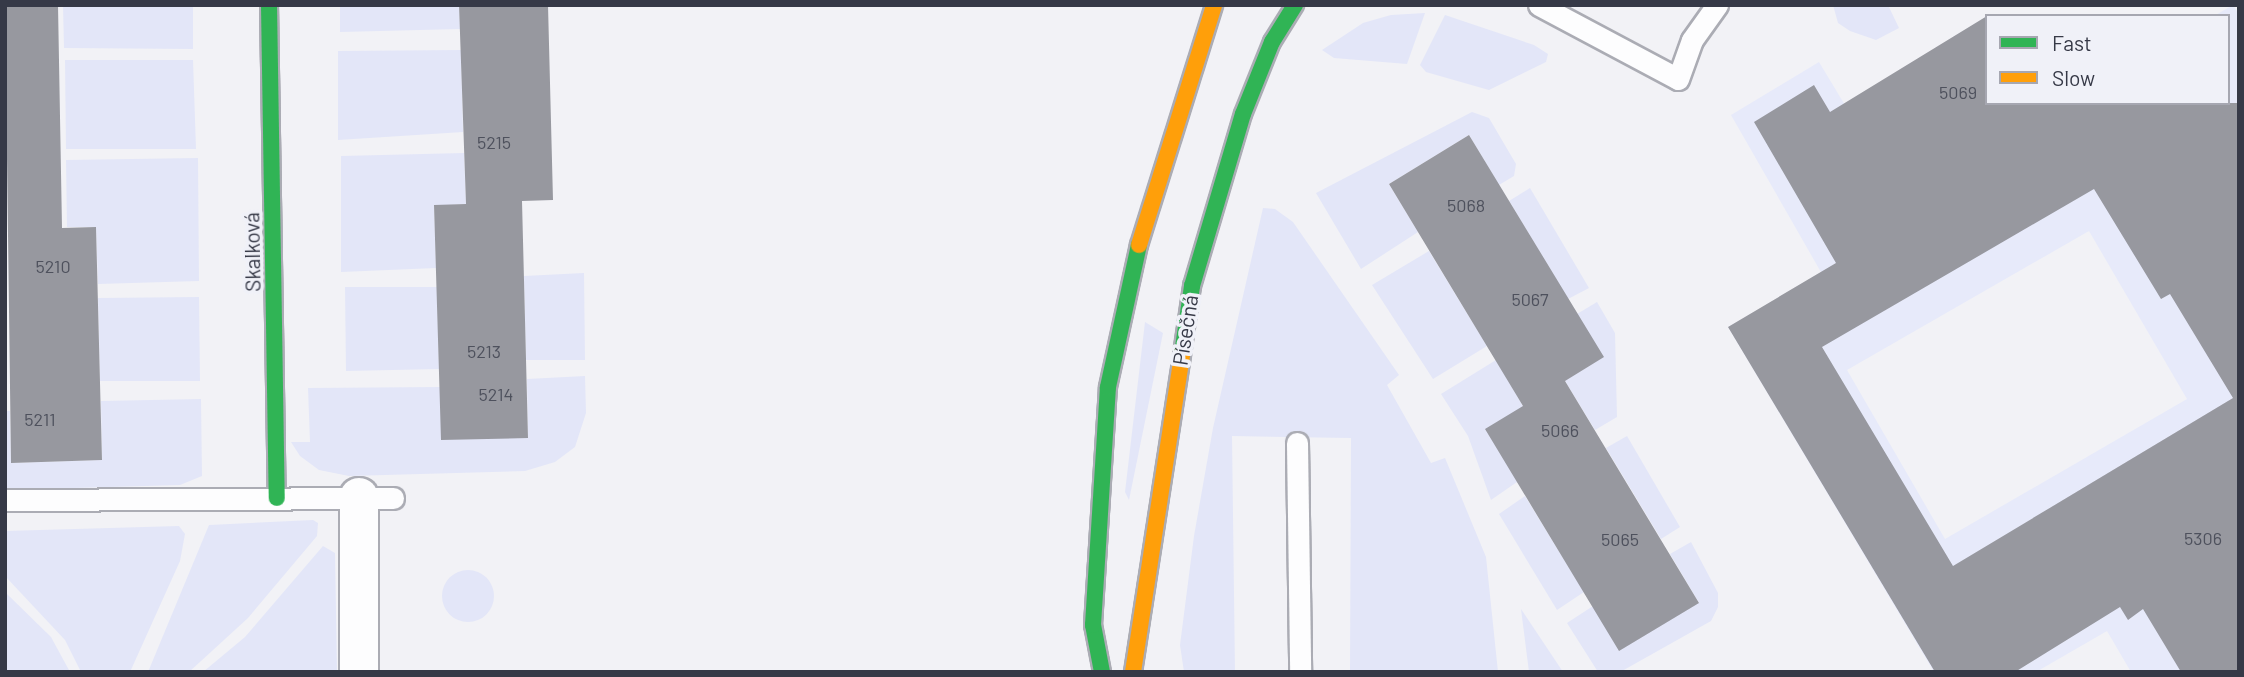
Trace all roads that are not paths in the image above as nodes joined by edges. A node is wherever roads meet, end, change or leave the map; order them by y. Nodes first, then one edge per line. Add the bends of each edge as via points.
1 (269, 5) edge
2 (1214, 5) edge
3 (1295, 5) edge
4 (1717, 5) edge
5 (1552, 8) edge
6 (1297, 443) dead end
7 (277, 498) junction
8 (376, 498) joint
9 (5, 500) edge
10 (359, 672) edge
11 (1102, 672) edge
12 (1133, 672) edge
13 (1300, 672) edge

1 - 7 street, Skalková
2 - 11 street via 1144,221 1108,387 1093,625
3 - 12 street, Písečná via 1272,42 1243,114 1192,286
4 - 5 lane via 1692,40 1678,79
6 - 13 lane
7 - 8 lane
7 - 9 lane
8 - 10 street

